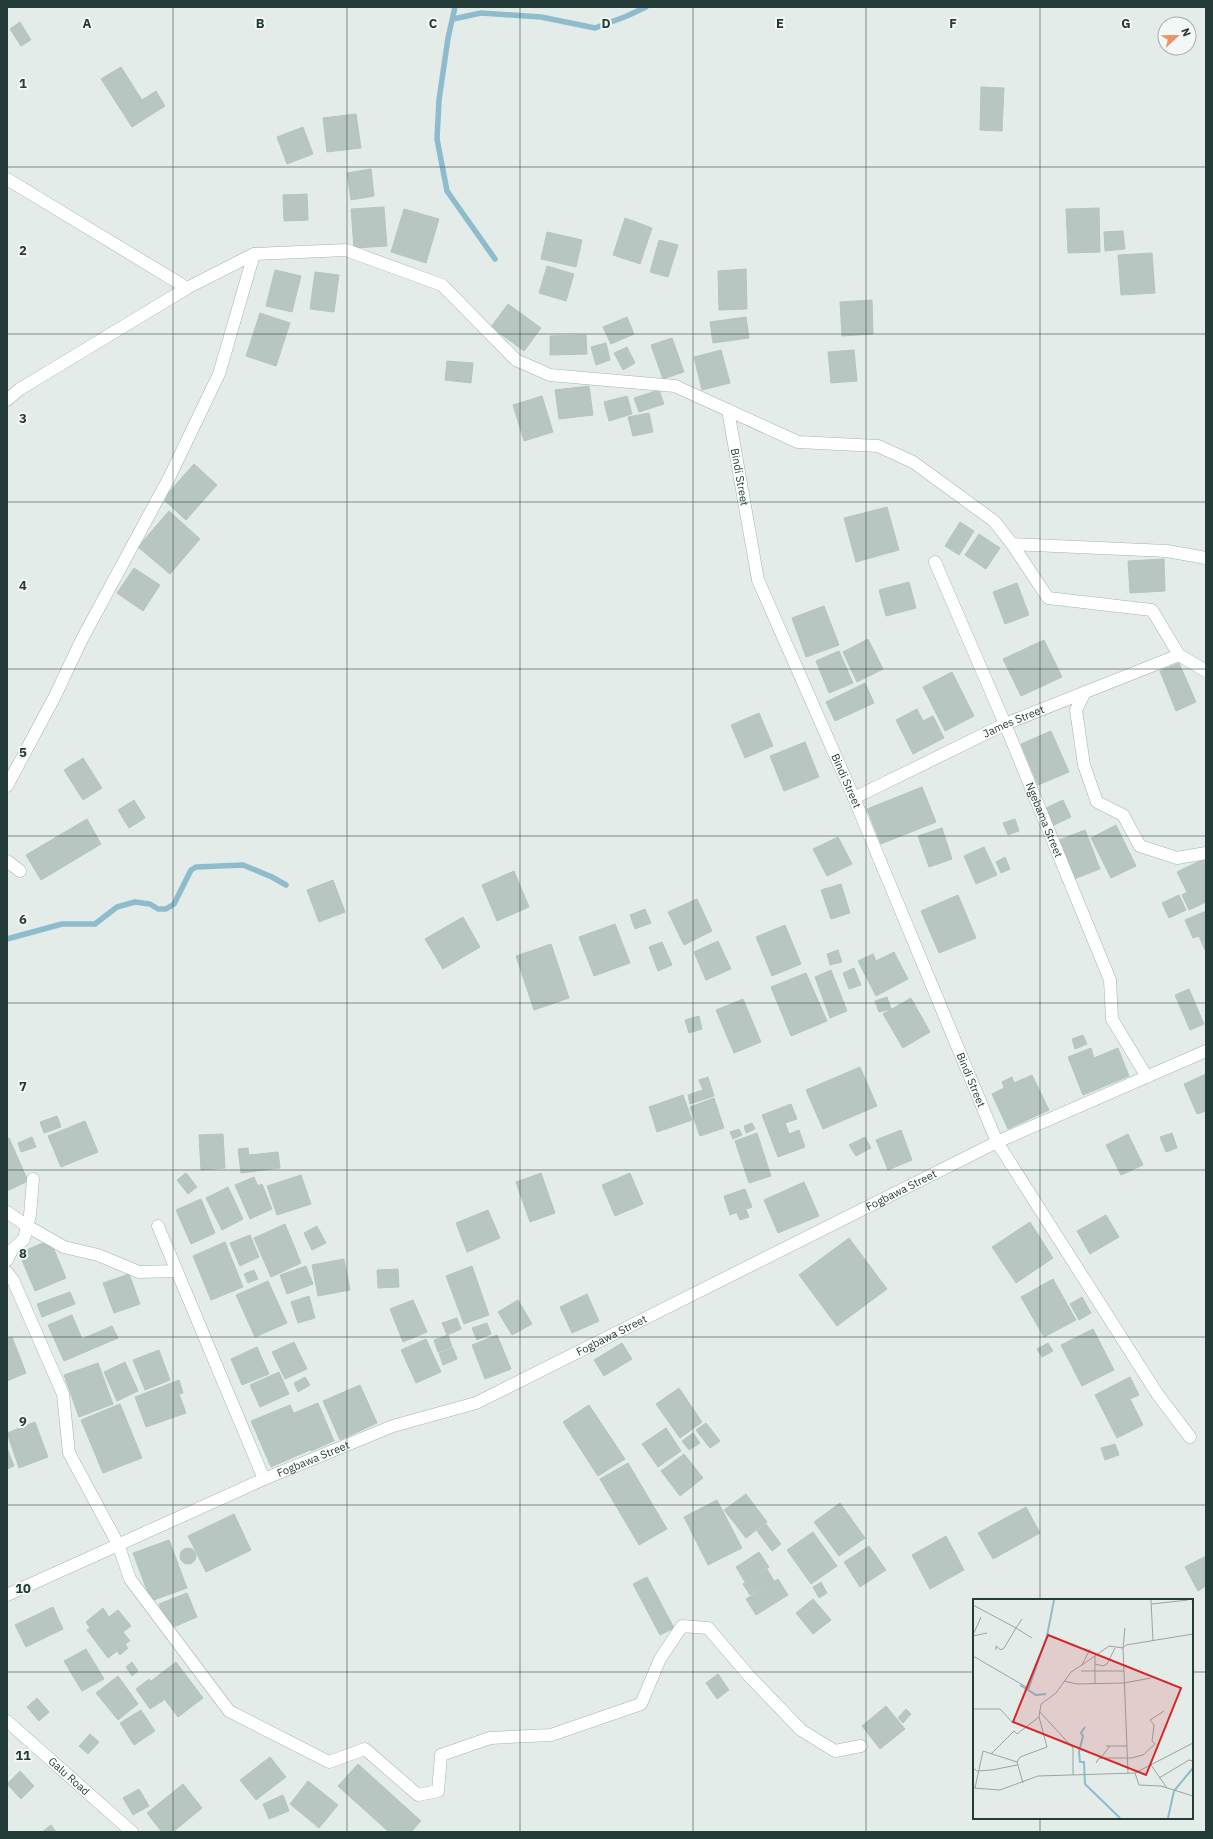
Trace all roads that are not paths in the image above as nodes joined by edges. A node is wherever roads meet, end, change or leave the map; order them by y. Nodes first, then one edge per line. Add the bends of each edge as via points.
1 (7, 179) edge
2 (254, 254) junction
3 (187, 288) junction
4 (7, 400) edge
5 (728, 410) junction
6 (1012, 544) junction
7 (1206, 558) edge
8 (935, 562) dead end
9 (1178, 655) junction
10 (1206, 671) edge
11 (1085, 692) junction
12 (1005, 724) junction
13 (7, 786) edge
14 (854, 798) junction
15 (1206, 853) edge
16 (7, 861) edge
17 (20, 871) dead end
18 (1206, 1051) edge
19 (1147, 1077) junction
20 (997, 1142) junction
21 (34, 1179) dead end
22 (7, 1212) edge
23 (27, 1226) junction
24 (158, 1226) dead end
25 (7, 1260) edge
26 (177, 1271) junction
27 (7, 1272) edge
28 (1190, 1437) dead end
29 (264, 1479) junction
30 (118, 1544) junction
31 (7, 1596) edge
32 (7, 1721) edge
33 (861, 1746) dead end
34 (132, 1832) edge

1 - 3 street
2 - 3 street
2 - 5 street via 346,250 442,285 516,360 550,375 675,386
2 - 13 street via 219,374 169,478 82,639
3 - 4 street via 20,389
5 - 6 street via 798,442 878,446 914,462 994,521
5 - 14 street, Bindi Street via 758,580
6 - 7 street via 1167,551
6 - 9 street via 1048,598 1152,610
8 - 12 street, Ngebama Street
9 - 10 street
9 - 11 street, James Street
11 - 12 street, James Street
11 - 15 street via 1076,710 1084,765 1097,802 1124,815 1140,846 1177,858
12 - 14 street, James Street
12 - 19 street, Ngebama Street via 1110,980 1112,1019
14 - 20 street, Bindi Street
16 - 17 street
18 - 19 street, Fogbawa Street
19 - 20 street, Fogbawa Street
20 - 28 street, Bindi Street via 1158,1395
20 - 29 street, Fogbawa Street via 476,1403 393,1426
21 - 23 street
22 - 23 street
23 - 25 street via 24,1239 12,1250
23 - 26 street via 64,1247 98,1255 140,1272
24 - 26 street
26 - 29 street
27 - 30 street via 13,1280 63,1394 69,1453
29 - 30 street, Fogbawa Street
30 - 31 street, Fogbawa Street
30 - 33 street via 130,1580 229,1711 329,1762 365,1749 418,1795 438,1791 441,1755 490,1738 551,1735 641,1704 660,1658 682,1626 708,1628 750,1677 802,1730 835,1751
32 - 34 street, Galu Road

